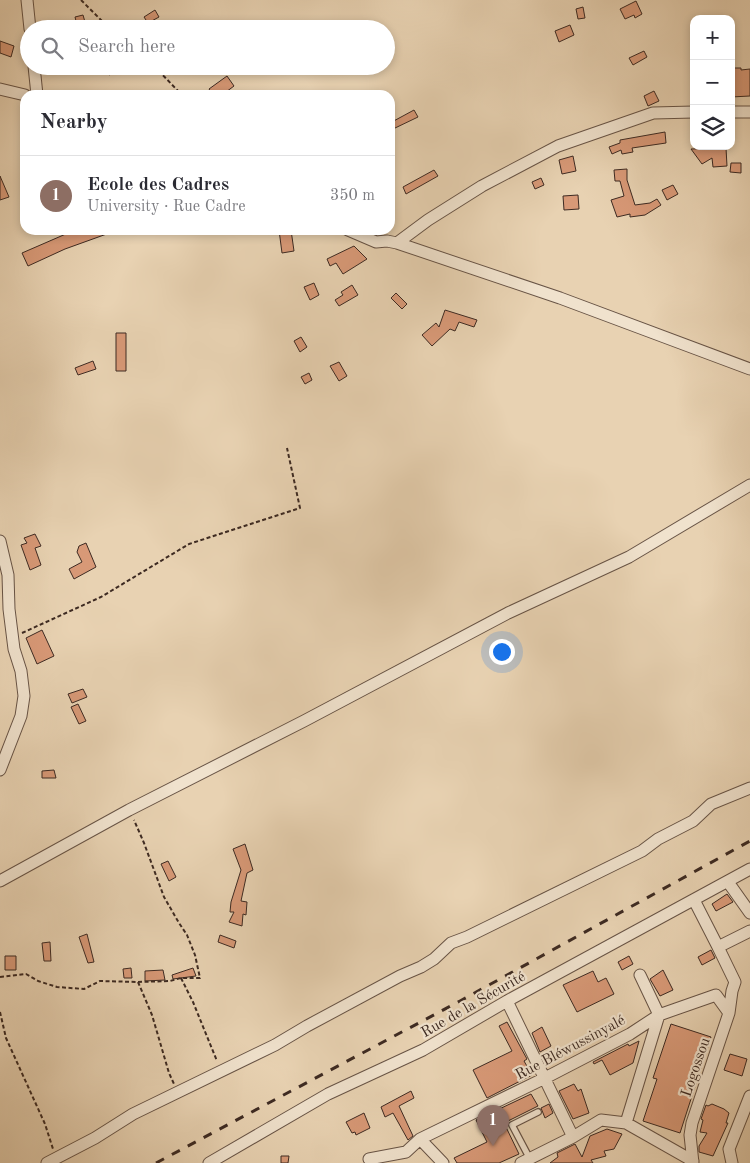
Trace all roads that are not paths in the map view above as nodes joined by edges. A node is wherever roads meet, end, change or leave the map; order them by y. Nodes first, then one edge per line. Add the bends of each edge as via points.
1 (27, 0) edge
2 (29, 20) edge
3 (35, 75) edge
4 (0, 89) edge
5 (37, 90) edge
6 (20, 94) edge
7 (690, 112) edge
8 (735, 112) edge
9 (750, 112) edge
10 (360, 235) edge
11 (397, 243) junction
12 (750, 369) edge
13 (750, 485) edge
14 (0, 541) edge
15 (0, 770) edge
16 (750, 788) edge
17 (750, 869) edge
18 (0, 881) edge
19 (728, 882) junction
20 (694, 900) junction
21 (750, 913) edge
22 (750, 931) edge
23 (718, 947) junction
24 (640, 975) dead end
25 (506, 1002) junction
26 (729, 1013) junction
27 (659, 1015) junction
28 (545, 1078) junction
29 (750, 1096) edge
30 (538, 1112) dead end
31 (626, 1123) junction
32 (573, 1137) junction
33 (420, 1139) junction
34 (369, 1159) dead end
35 (51, 1160) edge
36 (525, 1161) edge
37 (693, 1162) edge
38 (210, 1163) edge
39 (443, 1163) edge
40 (732, 1163) edge

1 - 2 street
3 - 5 street
4 - 6 street
7 - 11 street via 654,113 558,146 482,186
8 - 9 street
10 - 11 street via 376,242 387,240
11 - 12 street via 560,298
13 - 18 street via 629,557 508,613 129,810
14 - 15 street via 8,575 9,609 24,706
16 - 35 street via 711,804 693,821 642,851 451,943 422,967 275,1045 133,1114
17 - 19 street, Rue de la Sécurité
19 - 20 street, Rue de la Sécurité
19 - 21 street
20 - 23 street
20 - 25 street, Rue de la Sécurité
22 - 23 street
23 - 26 street, Logossou via 735,982
24 - 27 street
25 - 28 street
25 - 38 street, Rue de la Sécurité via 423,1050 328,1094
26 - 27 street, Rue Bléwussinyalé via 716,995
26 - 37 street, Logossou via 692,1123
27 - 28 street, Rue Bléwussinyalé via 630,1034
27 - 31 street
28 - 32 street
28 - 33 street, Rue Bléwussinyalé
29 - 40 street via 729,1149
30 - 36 lane via 512,1125
31 - 32 street via 601,1120
31 - 37 street
32 - 36 street
33 - 34 street, Rue Bléwussinyalé via 406,1152
33 - 39 street

